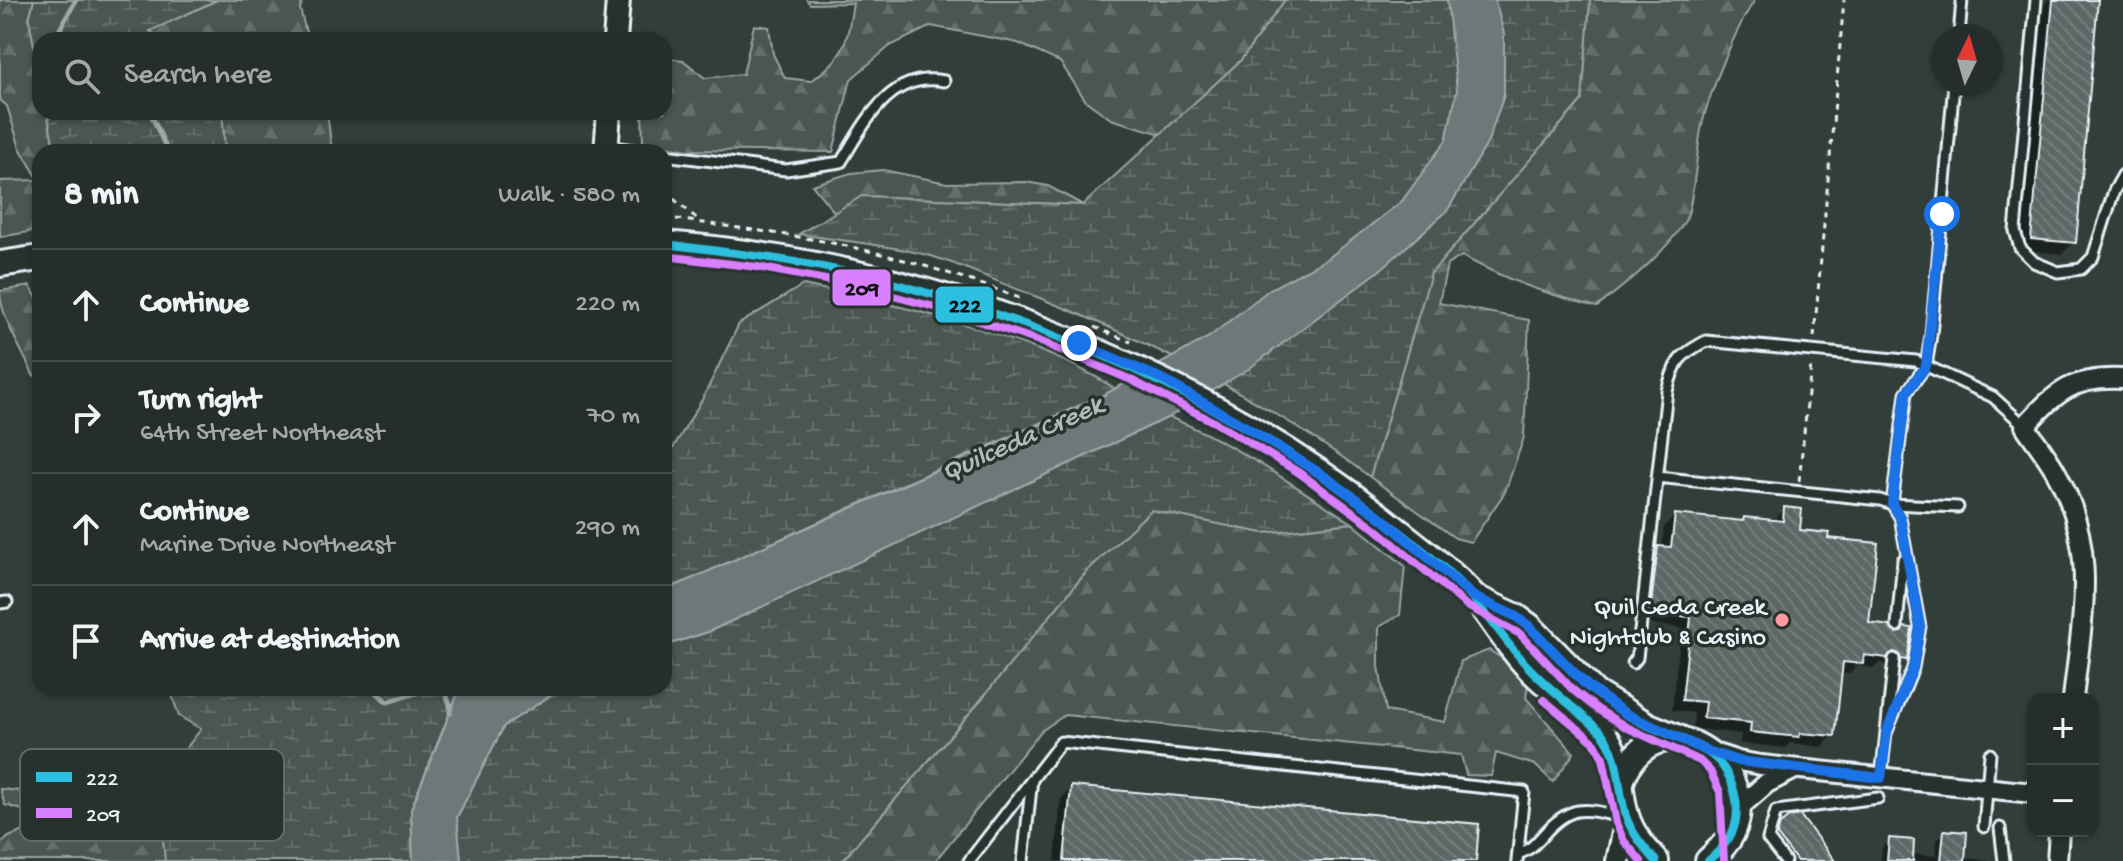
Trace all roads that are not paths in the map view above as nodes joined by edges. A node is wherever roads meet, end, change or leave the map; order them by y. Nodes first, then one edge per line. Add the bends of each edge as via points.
1 (618, 0) edge
2 (1962, 0) edge
3 (2036, 0) edge
4 (1960, 24) edge
5 (616, 32) edge
6 (944, 81) dead end
7 (1953, 96) edge
8 (609, 120) edge
9 (607, 144) edge
10 (672, 156) edge
11 (2123, 175) edge
12 (672, 245) edge
13 (32, 259) edge
14 (0, 264) edge
15 (1926, 366) junction
16 (2123, 379) edge
17 (2025, 426) junction
18 (1657, 477) junction
19 (1892, 504) junction
20 (1958, 507) dead end
21 (1905, 549) junction
22 (1474, 597) junction
23 (1897, 626) dead end
24 (1894, 659) dead end
25 (1633, 663) dead end
26 (2074, 693) edge
27 (1887, 731) junction
28 (1681, 739) junction
29 (1707, 751) junction
30 (1990, 754) dead end
31 (1795, 769) junction
32 (1881, 778) junction
33 (1032, 779) junction
34 (1620, 785) junction
35 (1987, 788) junction
36 (2027, 792) edge
37 (1878, 798) dead end
38 (1736, 818) junction
39 (1627, 819) junction
40 (1984, 827) dead end
41 (2000, 828) dead end
42 (2059, 837) edge
43 (1518, 858) edge
44 (969, 861) edge
45 (1023, 861) edge
46 (1618, 861) edge
47 (1656, 861) edge
48 (1708, 861) edge
49 (1736, 861) edge
50 (1785, 861) edge
51 (2004, 861) edge
52 (2057, 861) edge

1 - 5 street
2 - 4 lane
3 - 11 lane via 2015,231 2020,248 2034,262 2058,272 2081,269 2093,257
6 - 10 lane via 901,85 876,105 841,162 786,170
7 - 15 lane
8 - 9 street
12 - 22 main road via 781,260 899,285 1079,343 1160,378 1324,476
13 - 14 main road
15 - 17 lane via 1993,397
15 - 18 lane via 1706,341 1674,365
15 - 19 lane via 1906,393
16 - 17 street via 2088,379 2065,387
17 - 26 street via 2060,481 2084,552 2086,585
18 - 19 lane
18 - 25 lane
19 - 20 lane
19 - 21 lane via 1900,517
21 - 23 lane
21 - 27 lane via 1920,627 1913,668
22 - 28 main road via 1529,626 1605,700
22 - 34 main road via 1525,665 1605,735
24 - 27 lane
27 - 32 lane
28 - 29 main road
28 - 34 main road via 1656,741 1641,749 1626,766
29 - 31 street
29 - 38 main road via 1727,772
30 - 35 lane
31 - 32 street
31 - 38 street via 1756,790
32 - 35 street
33 - 43 lane via 1061,742 1524,792
33 - 44 lane
33 - 45 lane
34 - 39 main road
35 - 36 street
35 - 40 lane
37 - 50 lane via 1776,811 1768,839
38 - 48 main road via 1723,846
38 - 49 main road
39 - 43 lane via 1572,811
39 - 46 street
39 - 47 main road
41 - 51 lane
42 - 52 street

